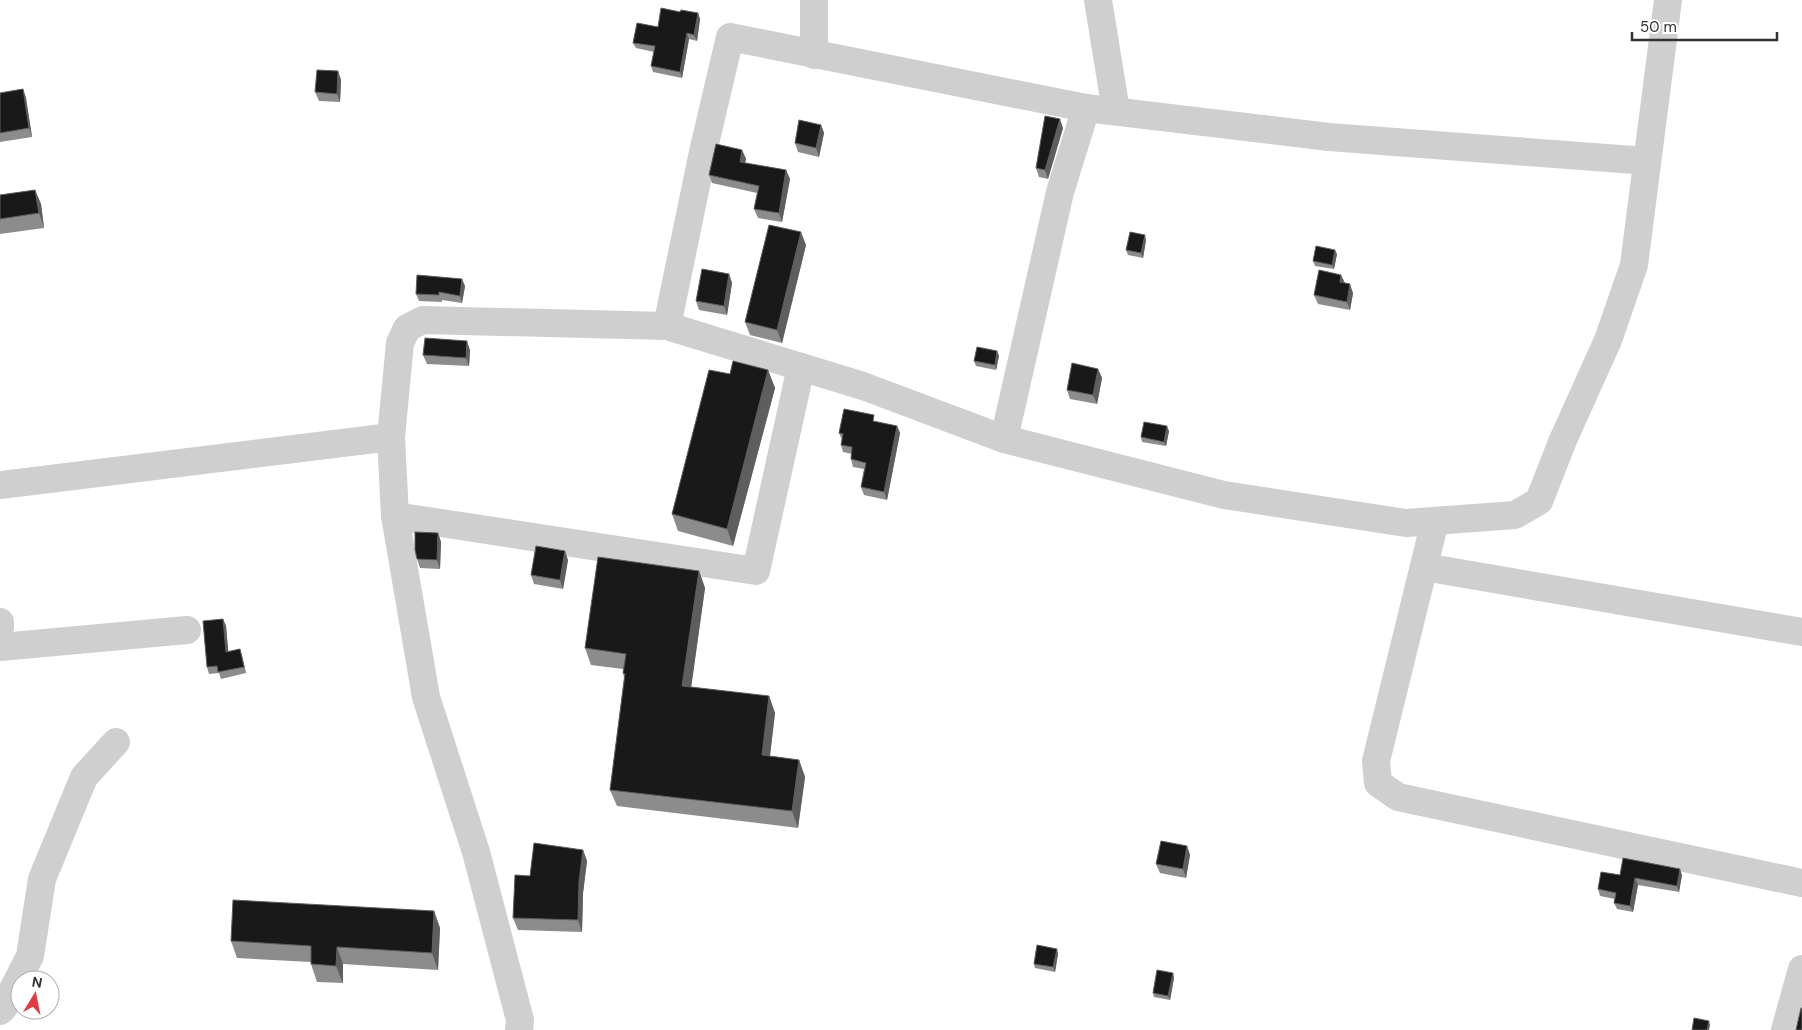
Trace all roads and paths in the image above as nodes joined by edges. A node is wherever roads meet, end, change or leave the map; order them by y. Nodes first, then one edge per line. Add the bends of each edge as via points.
1 (814, 0) edge
2 (1098, 0) edge
3 (1668, 0) edge
4 (814, 55) junction
5 (1086, 108) junction
6 (1116, 111) junction
7 (1647, 161) junction
8 (667, 326) junction
9 (801, 367) junction
10 (391, 437) junction
11 (1004, 439) junction
12 (0, 485) edge
13 (395, 516) junction
14 (1435, 521) junction
15 (1424, 567) junction
16 (0, 622) edge
17 (0, 626) edge
18 (187, 630) dead end
19 (1802, 632) edge
20 (0, 647) edge
21 (116, 742) dead end
22 (1802, 883) edge
23 (1802, 969) edge
24 (0, 1011) edge
25 (519, 1030) edge
26 (1785, 1030) edge

1 - 4 street
2 - 6 street
3 - 7 street
4 - 5 street
4 - 8 street via 730,37
5 - 6 street
5 - 11 street via 1060,192
6 - 7 street via 1329,137
7 - 14 street via 1634,265 1608,340 1539,501 1515,515
8 - 9 street
8 - 10 street via 423,320 407,328 400,343
9 - 11 street via 863,386
9 - 13 street via 756,571
10 - 12 street
10 - 13 street
11 - 14 street via 1224,495 1406,523
13 - 25 street via 426,697 476,852 520,1020
14 - 15 street
15 - 19 street
15 - 22 street via 1376,761 1378,783 1398,797
16 - 17 street
18 - 20 street
21 - 24 street via 84,777 42,879 30,956
23 - 26 street

